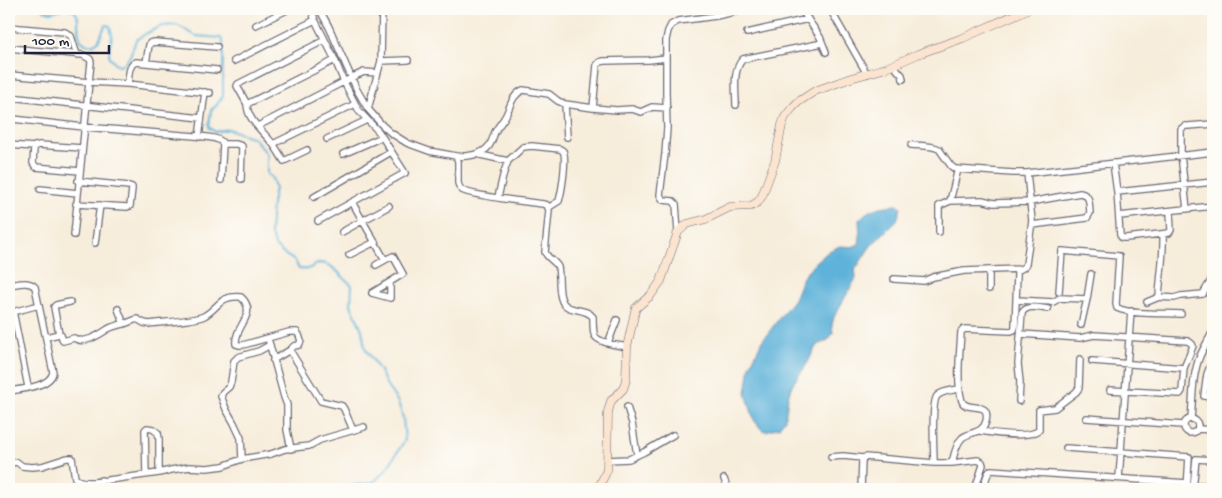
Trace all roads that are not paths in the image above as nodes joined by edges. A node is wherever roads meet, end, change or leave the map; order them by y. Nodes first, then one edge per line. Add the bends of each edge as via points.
1 (289, 9) edge
2 (311, 9) edge
3 (320, 9) edge
4 (382, 9) edge
5 (714, 9) edge
6 (748, 9) edge
7 (801, 9) edge
8 (830, 9) edge
9 (1028, 9) edge
10 (1204, 9) edge
11 (1208, 9) edge
12 (1213, 9) edge
13 (716, 16) junction
14 (808, 19) junction
15 (315, 20) junction
16 (256, 25) dead end
17 (9, 27) edge
18 (747, 33) dead end
19 (326, 40) junction
20 (822, 42) junction
21 (218, 47) dead end
22 (9, 48) edge
23 (826, 52) dead end
24 (77, 54) junction
25 (666, 58) junction
26 (335, 60) junction
27 (408, 60) dead end
28 (234, 61) dead end
29 (380, 61) junction
30 (146, 63) junction
31 (892, 65) junction
32 (217, 70) dead end
33 (377, 74) junction
34 (867, 74) junction
35 (9, 75) edge
36 (352, 78) junction
37 (903, 79) dead end
38 (89, 82) junction
39 (344, 82) junction
40 (128, 84) junction
41 (10, 97) edge
42 (247, 104) junction
43 (355, 104) junction
44 (565, 104) junction
45 (86, 106) junction
46 (736, 106) dead end
47 (593, 108) junction
48 (667, 108) junction
49 (368, 109) junction
50 (201, 118) junction
51 (367, 120) junction
52 (1213, 124) edge
53 (84, 126) junction
54 (258, 126) junction
55 (199, 137) junction
56 (382, 137) junction
57 (567, 137) dead end
58 (327, 139) dead end
59 (223, 144) junction
60 (273, 144) junction
61 (9, 145) edge
62 (912, 146) dead end
63 (34, 147) junction
64 (82, 148) junction
65 (308, 150) dead end
66 (391, 152) junction
67 (1213, 152) edge
68 (342, 154) dead end
69 (476, 154) junction
70 (1181, 155) junction
71 (456, 156) junction
72 (508, 161) junction
73 (1113, 163) junction
74 (958, 169) junction
75 (80, 171) junction
76 (1027, 173) junction
77 (241, 179) dead end
78 (221, 180) dead end
79 (78, 181) junction
80 (1213, 182) edge
81 (1184, 185) junction
82 (40, 189) dead end
83 (1117, 192) junction
84 (78, 193) junction
85 (314, 197) dead end
86 (498, 197) junction
87 (950, 200) junction
88 (352, 202) junction
89 (1030, 202) junction
90 (76, 204) junction
91 (100, 205) junction
92 (389, 206) dead end
93 (1213, 206) edge
94 (548, 208) junction
95 (1187, 210) junction
96 (1170, 211) junction
97 (1119, 216) junction
98 (318, 221) dead end
99 (363, 221) junction
100 (1031, 229) junction
101 (342, 232) dead end
102 (678, 232) junction
103 (939, 232) dead end
104 (1162, 234) junction
105 (74, 235) dead end
106 (375, 242) junction
107 (95, 243) dead end
108 (349, 255) dead end
109 (385, 260) junction
110 (376, 265) dead end
111 (1020, 269) junction
112 (989, 270) junction
113 (1090, 274) dead end
114 (1213, 277) edge
115 (894, 279) dead end
116 (390, 282) dead end
117 (9, 285) edge
118 (989, 289) dead end
119 (1059, 292) dead end
120 (1160, 297) junction
121 (1087, 299) junction
122 (1017, 300) junction
123 (70, 302) dead end
124 (1147, 302) dead end
125 (39, 306) junction
126 (118, 309) dead end
127 (1048, 309) dead end
128 (1131, 311) junction
129 (11, 312) edge
130 (1181, 314) dead end
131 (617, 320) dead end
132 (124, 324) junction
133 (1081, 325) dead end
134 (1213, 331) edge
135 (59, 334) junction
136 (1021, 334) junction
137 (46, 337) junction
138 (268, 338) junction
139 (1129, 338) junction
140 (608, 343) junction
141 (270, 345) junction
142 (627, 347) junction
143 (290, 350) junction
144 (1080, 359) dead end
145 (273, 360) junction
146 (1092, 361) dead end
147 (1212, 363) edge
148 (1127, 364) junction
149 (1184, 368) junction
150 (28, 387) junction
151 (959, 389) junction
152 (1110, 390) dead end
153 (9, 391) edge
154 (1125, 391) junction
155 (1213, 397) edge
156 (1018, 401) dead end
157 (627, 407) dead end
158 (1086, 418) dead end
159 (1191, 418) junction
160 (1123, 421) junction
161 (1183, 425) junction
162 (364, 427) dead end
163 (1198, 429) junction
164 (353, 430) junction
165 (1213, 430) edge
166 (979, 431) junction
167 (673, 435) dead end
168 (1066, 448) dead end
169 (291, 449) junction
170 (1121, 452) junction
171 (637, 455) junction
172 (832, 457) dead end
173 (863, 458) junction
174 (242, 459) junction
175 (607, 460) junction
176 (1213, 460) edge
177 (9, 462) edge
178 (934, 463) junction
179 (952, 463) junction
180 (158, 473) junction
181 (146, 474) junction
182 (1119, 478) junction
183 (724, 479) dead end
184 (101, 480) junction
185 (1187, 486) edge
186 (1213, 486) edge
187 (1194, 487) edge
188 (102, 489) edge
189 (598, 489) edge
190 (728, 489) edge
191 (861, 489) edge
192 (975, 489) edge
193 (984, 489) edge

1 - 16 street
2 - 15 street
3 - 36 street
4 - 29 street
5 - 13 street
6 - 13 street
7 - 14 street
8 - 34 street
9 - 31 street
10 - 11 street
11 - 12 street
13 - 25 street via 678,21 671,25
14 - 18 street
14 - 20 street
15 - 19 street
15 - 28 street
17 - 24 street via 65,32 71,36
19 - 26 street
19 - 42 street via 238,84
20 - 23 street
20 - 46 street via 741,60 736,73
21 - 30 street via 150,43
22 - 24 street
24 - 38 street via 90,59
25 - 47 street via 600,62 597,65
25 - 48 street
26 - 39 street
26 - 42 street
27 - 29 street
29 - 33 street
30 - 32 street
30 - 40 street via 132,63
31 - 34 street
31 - 37 street
33 - 36 street via 364,72
33 - 49 street
34 - 102 street via 815,91 793,106 782,125 774,161 758,202 751,206 730,207 688,224
35 - 38 street
36 - 39 street
36 - 49 street
38 - 40 street
38 - 45 street
39 - 43 street
39 - 54 street
40 - 50 street via 207,93
41 - 45 street
41 - 53 street via 10,115 13,118
42 - 54 street
43 - 51 street
43 - 60 street
44 - 47 street
44 - 57 street
44 - 69 street via 549,94 520,91 514,96 487,148
45 - 50 street
45 - 53 street
47 - 48 street via 641,112 652,107
48 - 102 street via 660,194 663,200 676,204
49 - 71 street via 391,133 407,143
50 - 55 street
51 - 56 street
51 - 58 street
52 - 70 street via 1183,127
53 - 55 street
53 - 64 street
54 - 60 street
55 - 59 street via 219,139
56 - 66 street
56 - 68 street
59 - 77 street via 242,146
59 - 78 street
60 - 65 street via 284,161
61 - 63 street
62 - 74 street via 939,149 951,166
63 - 64 street
63 - 75 street via 33,163 36,167
64 - 75 street
66 - 85 street
66 - 88 street via 405,173
67 - 70 street
69 - 71 street
69 - 72 street
70 - 73 street
70 - 81 street
71 - 86 street via 460,188
72 - 86 street
72 - 94 street via 523,147 560,149 563,152 559,201
73 - 76 street
73 - 83 street
74 - 76 street
74 - 87 street
75 - 79 street
76 - 89 street
79 - 84 street
79 - 91 street via 132,187 128,207
80 - 81 street
81 - 83 street
81 - 95 street
82 - 84 street
83 - 97 street
84 - 90 street
86 - 94 street via 543,204
87 - 89 street
87 - 103 street via 939,206
88 - 98 street
88 - 99 street
89 - 100 street
89 - 100 street via 1084,194 1088,196 1090,213 1087,218
90 - 91 street
90 - 105 street
91 - 107 street
92 - 99 street
93 - 95 street
94 - 140 street via 545,252 558,267 561,299 565,306 590,313 594,335
95 - 96 street
96 - 97 street
96 - 104 street via 1170,233
97 - 104 street via 1122,238
99 - 101 street
99 - 106 street
100 - 111 street via 1026,264
102 - 142 street via 661,281 634,311
104 - 120 street
106 - 108 street
106 - 109 street
109 - 110 street
109 - 116 street via 393,256 403,274
111 - 112 street
111 - 122 street
112 - 115 street via 946,274 924,281
112 - 118 street
113 - 121 street
114 - 120 street via 1203,294
117 - 125 street via 29,283 35,286
119 - 128 street via 1062,252 1119,256 1116,304 1117,308
120 - 124 street
121 - 122 street via 1060,298 1053,302
121 - 133 street
122 - 151 street via 1014,330 961,332
123 - 135 street via 54,308
125 - 129 street
125 - 137 street
126 - 132 street
127 - 136 street via 1024,309
128 - 130 street
128 - 139 street
129 - 150 street
131 - 140 street
132 - 135 street via 89,339 63,341
132 - 138 street via 134,320 150,324 203,316 224,299 236,296 244,300 248,308 236,344
134 - 159 street via 1197,365
135 - 137 street
136 - 139 street
136 - 156 street
137 - 150 street via 53,375 49,380
138 - 141 street
138 - 143 street via 297,332 301,341
139 - 148 street
139 - 149 street via 1188,341 1193,346
140 - 142 street
141 - 145 street
141 - 174 street via 234,361 231,382 221,396 241,438
142 - 175 street via 625,386 610,401 608,412
143 - 145 street
143 - 164 street via 319,399 342,406
144 - 166 street via 1076,392 1055,408 1039,410 1038,432
145 - 169 street via 287,403
146 - 148 street
147 - 155 street via 1204,396
148 - 149 street
148 - 154 street
149 - 154 street via 1180,394
150 - 153 street
151 - 166 street via 963,404 986,411 987,420
151 - 178 street via 940,394 935,399
152 - 154 street
154 - 160 street
157 - 171 street
158 - 160 street
159 - 161 street
159 - 163 street via 1197,422
160 - 161 street
160 - 170 street
161 - 163 street via 1189,433
162 - 164 street
163 - 165 street
164 - 169 street
166 - 179 street via 963,438
167 - 171 street
168 - 170 street
169 - 174 street
170 - 182 street
170 - 185 street via 1189,457
171 - 175 street
172 - 173 street
173 - 178 street
173 - 191 street
174 - 180 street via 222,466 189,467
175 - 189 street via 607,470
176 - 187 street via 1196,458
177 - 184 street via 32,467 72,458 76,480
178 - 179 street
179 - 192 street via 982,462 984,465
180 - 181 street
180 - 181 street via 158,433 147,428
181 - 184 street
182 - 185 street
182 - 193 street via 991,470
183 - 190 street
184 - 188 street
186 - 187 street

